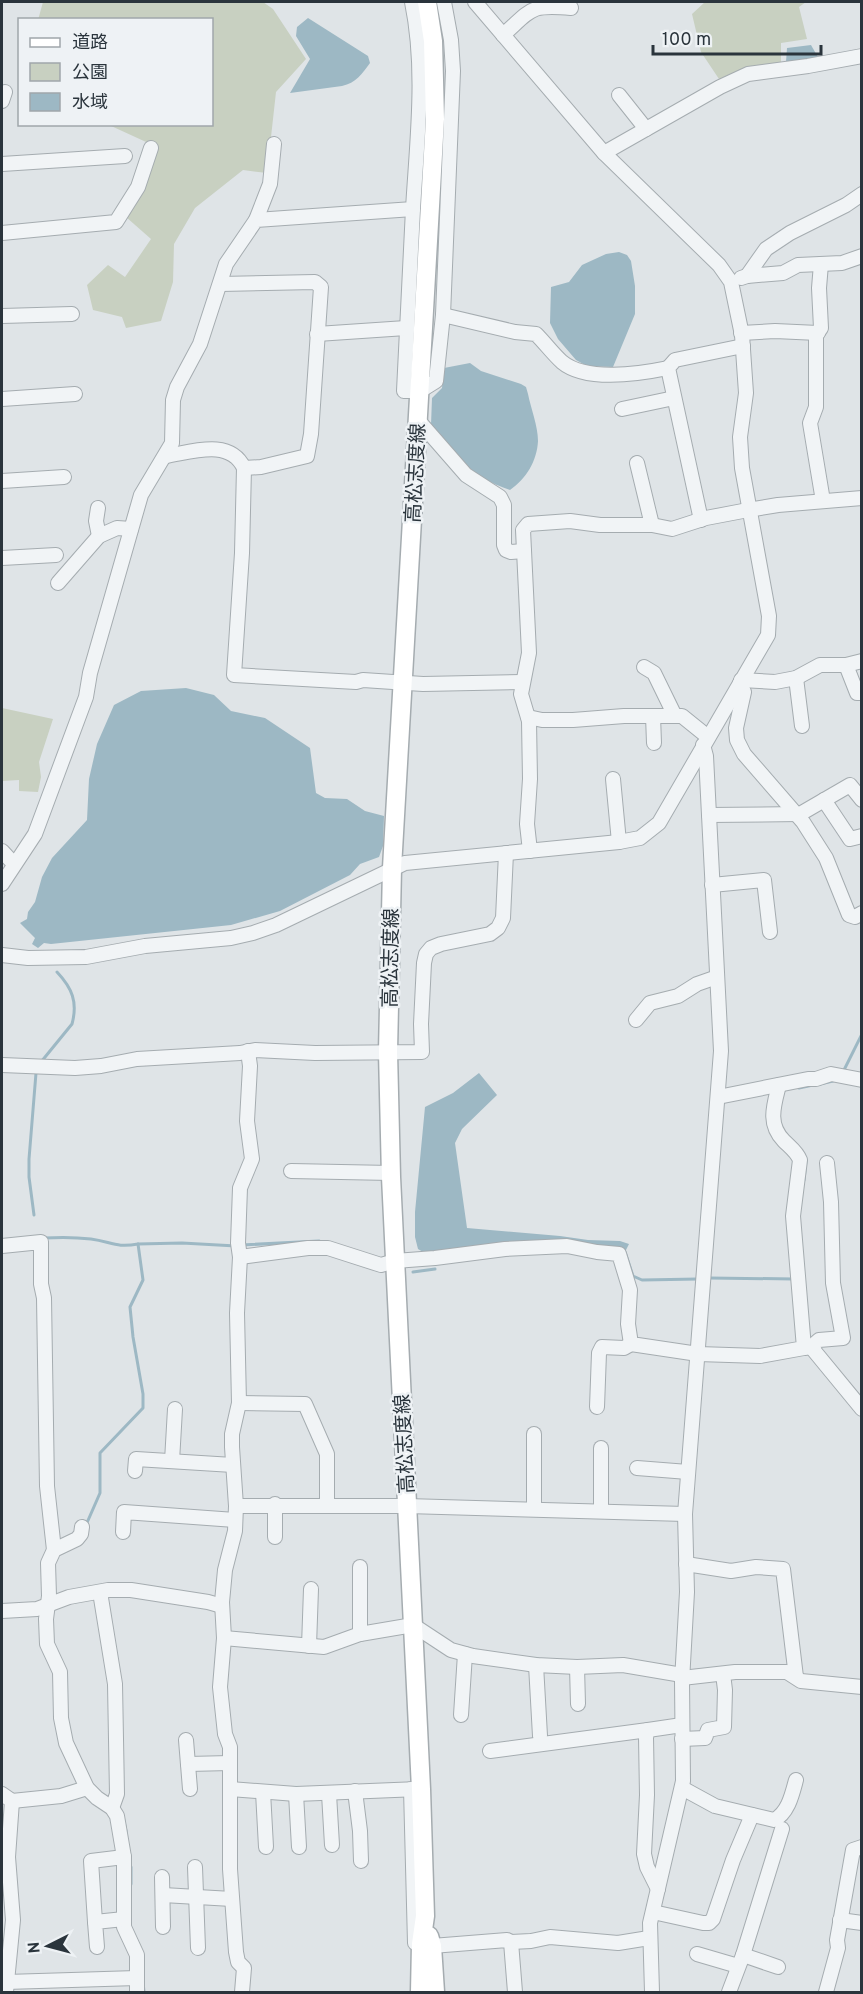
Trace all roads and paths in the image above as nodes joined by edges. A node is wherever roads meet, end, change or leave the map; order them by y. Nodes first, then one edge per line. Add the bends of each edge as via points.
1 (412, 2) edge
2 (427, 2) edge
3 (444, 2) edge
4 (475, 2) edge
5 (567, 2) edge
6 (503, 35) junction
7 (861, 56) edge
8 (839, 60) junction
9 (861, 65) edge
10 (619, 95) dead end
11 (646, 129) junction
12 (274, 144) dead end
13 (151, 148) dead end
14 (604, 153) junction
15 (125, 156) dead end
16 (2, 164) edge
17 (861, 194) edge
18 (412, 209) junction
19 (256, 220) junction
20 (2, 233) edge
21 (861, 256) edge
22 (821, 264) junction
23 (747, 276) junction
24 (731, 282) junction
25 (220, 284) junction
26 (72, 314) dead end
27 (443, 315) junction
28 (2, 316) edge
29 (406, 328) junction
30 (818, 333) junction
31 (317, 334) junction
32 (742, 340) junction
33 (668, 368) junction
34 (420, 391) junction
35 (75, 394) dead end
36 (674, 398) junction
37 (2, 399) edge
38 (622, 409) dead end
39 (418, 420) junction
40 (166, 456) junction
41 (637, 463) dead end
42 (244, 468) junction
43 (64, 477) dead end
44 (2, 481) edge
45 (861, 498) edge
46 (823, 501) junction
47 (98, 508) dead end
48 (748, 510) junction
49 (701, 520) junction
50 (651, 525) junction
51 (131, 528) junction
52 (99, 536) junction
53 (524, 551) junction
54 (56, 555) dead end
55 (2, 558) edge
56 (58, 583) dead end
57 (861, 662) edge
58 (846, 665) junction
59 (644, 666) dead end
60 (796, 678) junction
61 (403, 682) junction
62 (522, 682) junction
63 (740, 682) junction
64 (861, 693) edge
65 (653, 716) junction
66 (675, 716) junction
67 (528, 717) junction
68 (802, 726) dead end
69 (705, 741) junction
70 (654, 743) dead end
71 (613, 779) dead end
72 (824, 800) junction
73 (861, 800) edge
74 (794, 814) junction
75 (709, 815) junction
76 (861, 836) edge
77 (620, 842) junction
78 (530, 850) junction
79 (2, 851) edge
80 (507, 853) junction
81 (14, 864) junction
82 (392, 868) junction
83 (2, 884) edge
84 (712, 885) junction
85 (861, 913) edge
86 (770, 932) dead end
87 (2, 955) edge
88 (717, 977) junction
89 (636, 1020) dead end
90 (249, 1051) junction
91 (388, 1052) junction
92 (2, 1065) edge
93 (861, 1080) edge
94 (779, 1085) junction
95 (718, 1097) junction
96 (827, 1163) dead end
97 (291, 1171) dead end
98 (391, 1173) junction
99 (2, 1246) edge
100 (239, 1250) junction
101 (395, 1261) junction
102 (631, 1344) junction
103 (807, 1347) junction
104 (698, 1354) junction
105 (239, 1403) junction
106 (597, 1407) dead end
107 (176, 1409) dead end
108 (861, 1409) edge
109 (534, 1434) dead end
110 (601, 1448) dead end
111 (172, 1461) junction
112 (233, 1465) junction
113 (637, 1468) dead end
114 (135, 1471) dead end
115 (688, 1472) junction
116 (274, 1504) junction
117 (327, 1505) junction
118 (236, 1506) junction
119 (407, 1506) junction
120 (534, 1509) junction
121 (601, 1511) junction
122 (685, 1514) junction
123 (235, 1520) junction
124 (82, 1527) dead end
125 (123, 1532) dead end
126 (276, 1537) dead end
127 (54, 1550) junction
128 (686, 1564) junction
129 (360, 1567) dead end
130 (311, 1589) dead end
131 (100, 1592) junction
132 (51, 1604) junction
133 (222, 1606) junction
134 (2, 1611) edge
135 (413, 1625) junction
136 (360, 1634) junction
137 (224, 1638) junction
138 (309, 1646) junction
139 (465, 1654) junction
140 (536, 1665) junction
141 (577, 1667) junction
142 (723, 1674) junction
143 (682, 1677) junction
144 (796, 1677) junction
145 (861, 1687) edge
146 (578, 1704) dead end
147 (461, 1715) dead end
148 (682, 1725) junction
149 (648, 1730) junction
150 (540, 1736) dead end
151 (682, 1739) junction
152 (186, 1740) dead end
153 (489, 1751) dead end
154 (230, 1763) junction
155 (188, 1764) junction
156 (796, 1780) dead end
157 (87, 1788) junction
158 (682, 1788) junction
159 (190, 1789) dead end
160 (230, 1789) junction
161 (416, 1789) junction
162 (355, 1791) junction
163 (263, 1792) junction
164 (296, 1794) junction
165 (329, 1794) junction
166 (7, 1797) edge
167 (112, 1808) junction
168 (752, 1815) junction
169 (782, 1829) dead end
170 (332, 1845) dead end
171 (266, 1847) dead end
172 (299, 1847) dead end
173 (861, 1847) edge
174 (124, 1857) junction
175 (361, 1861) dead end
176 (195, 1867) dead end
177 (162, 1877) dead end
178 (658, 1889) junction
179 (163, 1895) junction
180 (196, 1897) junction
181 (232, 1899) junction
182 (652, 1912) junction
183 (425, 1916) junction
184 (123, 1918) junction
185 (840, 1920) junction
186 (95, 1922) junction
187 (861, 1923) edge
188 (163, 1927) dead end
189 (649, 1938) junction
190 (511, 1942) junction
191 (432, 1946) junction
192 (97, 1947) dead end
193 (198, 1948) dead end
194 (697, 1954) dead end
195 (741, 1961) junction
196 (778, 1967) dead end
197 (137, 1985) edge
198 (6, 1987) edge
199 (70, 1987) edge
200 (242, 1992) edge
201 (411, 1992) edge
202 (420, 1992) edge
203 (435, 1992) edge
204 (515, 1992) edge
205 (652, 1992) edge
206 (729, 1992) edge
207 (826, 1992) edge

1 - 18 street via 420,88
2 - 34 main road, 高松志度線 via 433,41 435,119
3 - 27 street via 452,40 453,71
4 - 6 street
5 - 6 street via 571,8 548,6 531,10
6 - 14 street
7 - 8 street
8 - 9 street
8 - 11 street via 748,74
10 - 11 street
11 - 14 street
12 - 19 street via 270,184
13 - 20 street via 138,187 116,222
14 - 24 street via 719,265
15 - 16 street
17 - 23 street via 766,249
18 - 19 street
18 - 29 street
19 - 25 street via 226,264
21 - 22 street via 842,263
22 - 23 street
22 - 30 street
23 - 24 street
24 - 32 street
25 - 31 street via 315,282 321,287
25 - 40 street via 200,344 177,387 172,443
26 - 28 street
27 - 33 street via 536,334 564,363 582,372 612,374
27 - 34 street via 436,381
29 - 31 street
29 - 34 street via 404,391
30 - 32 street via 775,331
30 - 46 street via 816,407 810,423
31 - 42 street via 307,456
32 - 33 street via 675,360
32 - 48 street via 746,393 742,468
33 - 36 street
34 - 39 main road, 高松志度線
35 - 37 street
36 - 38 street
36 - 49 street
39 - 53 street via 466,475 500,497 504,505 506,550
39 - 61 main road, 高松志度線
40 - 42 street via 224,450 237,457
40 - 51 street via 141,495
41 - 50 street
42 - 61 street via 234,675
43 - 44 street
45 - 46 street
46 - 48 street
47 - 52 street
48 - 49 street
48 - 63 street via 769,616 768,635
49 - 50 street via 672,528
50 - 53 street via 536,522 523,530
51 - 52 street via 117,528
51 - 81 street via 86,697 35,834
52 - 56 street
53 - 62 street via 529,653
54 - 55 street
57 - 58 street
58 - 60 street via 820,665
58 - 64 street via 857,693
59 - 66 street via 654,673
60 - 63 street
60 - 68 street
61 - 62 street
61 - 82 main road, 高松志度線
62 - 67 street via 521,694
63 - 69 street
63 - 74 street via 744,692 737,740
65 - 66 street
65 - 67 street via 573,720
65 - 70 street
66 - 69 street via 682,716
67 - 78 street
69 - 75 street
69 - 77 street via 659,823 640,838
71 - 77 street
72 - 73 street via 850,785
72 - 74 street
72 - 76 street via 850,839
74 - 75 street
74 - 85 street via 826,858 849,915
75 - 84 street
77 - 78 street
78 - 80 street
79 - 81 street
80 - 82 street via 405,863
80 - 91 street via 503,918 498,928 490,934 431,948 424,963 422,1052
81 - 83 street
82 - 87 street via 276,925 231,938 145,946 87,957
82 - 91 main road, 高松志度線
84 - 86 street via 764,880 774,912
84 - 88 street
88 - 89 street via 678,996 650,1004
88 - 95 street via 721,1051
90 - 91 street
90 - 92 street via 75,1068
90 - 100 street via 247,1120 252,1159 240,1188
91 - 98 main road, 高松志度線
93 - 94 street via 831,1074
94 - 95 street
94 - 103 street via 772,1118 775,1129 800,1160 793,1216
95 - 104 street
96 - 103 street via 833,1283 843,1338 819,1340
97 - 98 street
98 - 101 main road, 高松志度線
99 - 127 street via 41,1242 47,1486
100 - 101 street via 318,1248 381,1264
100 - 105 street
101 - 102 street via 567,1246 619,1254 630,1290
101 - 119 main road, 高松志度線
102 - 104 street
102 - 106 street via 624,1348 602,1347
103 - 104 street via 760,1356
103 - 108 street
104 - 115 street
105 - 112 street via 232,1434
105 - 117 street via 305,1404 327,1454
107 - 111 street
109 - 120 street
110 - 121 street
111 - 112 street
111 - 114 street via 136,1460
112 - 118 street
113 - 115 street
115 - 122 street
116 - 117 street
116 - 118 street
116 - 126 street
117 - 119 street
118 - 123 street
119 - 120 street
119 - 135 main road, 高松志度線
120 - 121 street
121 - 122 street
122 - 128 street
123 - 125 street via 124,1512
123 - 133 street
124 - 127 street via 77,1539
127 - 132 street via 48,1563
128 - 143 street
128 - 144 street via 731,1571 756,1567 783,1569
129 - 136 street
130 - 138 street
131 - 132 street
131 - 133 street via 130,1590
131 - 167 street via 115,1684 117,1794
132 - 134 street
132 - 157 street via 48,1644 60,1672 63,1734
133 - 137 street
135 - 136 street
135 - 139 street via 451,1650
135 - 161 main road, 高松志度線
136 - 138 street via 324,1647
137 - 138 street
137 - 154 street via 220,1687
139 - 140 street
139 - 147 street
140 - 141 street
140 - 150 street
141 - 143 street via 623,1665
141 - 146 street
142 - 143 street
142 - 144 street via 788,1672
142 - 151 street via 724,1726 708,1730 705,1738
143 - 148 street
144 - 145 street via 801,1681
148 - 149 street
148 - 151 street
149 - 153 street
149 - 178 street via 644,1854
151 - 158 street
152 - 155 street
154 - 155 street
154 - 160 street
155 - 159 street
156 - 168 street via 781,1816 774,1821
157 - 166 street via 61,1796
157 - 167 street
158 - 168 street via 715,1806
158 - 178 street
160 - 163 street
160 - 181 street
161 - 162 street
161 - 183 main road, 高松志度線
161 - 201 street
162 - 165 street
162 - 175 street
163 - 164 street
163 - 171 street
164 - 165 street
164 - 172 street
165 - 170 street
166 - 198 street via 13,1920
167 - 174 street
168 - 182 street via 709,1923
169 - 195 street
173 - 185 street via 853,1850
174 - 184 street
174 - 186 street via 91,1861
176 - 180 street
177 - 179 street
178 - 182 street
179 - 180 street
179 - 188 street
180 - 181 street
180 - 193 street
181 - 200 street via 236,1952 244,1968
182 - 189 street
183 - 191 main road, 高松志度線
183 - 202 main road, 高松志度線
184 - 186 street
184 - 197 street via 137,1955
185 - 187 street
185 - 207 street via 838,1948
186 - 192 street
189 - 190 street via 618,1943 550,1937
189 - 205 street
190 - 191 street
190 - 204 street
191 - 203 main road, 高松志度線
194 - 195 street
195 - 196 street
195 - 206 street
197 - 199 street
198 - 199 street

